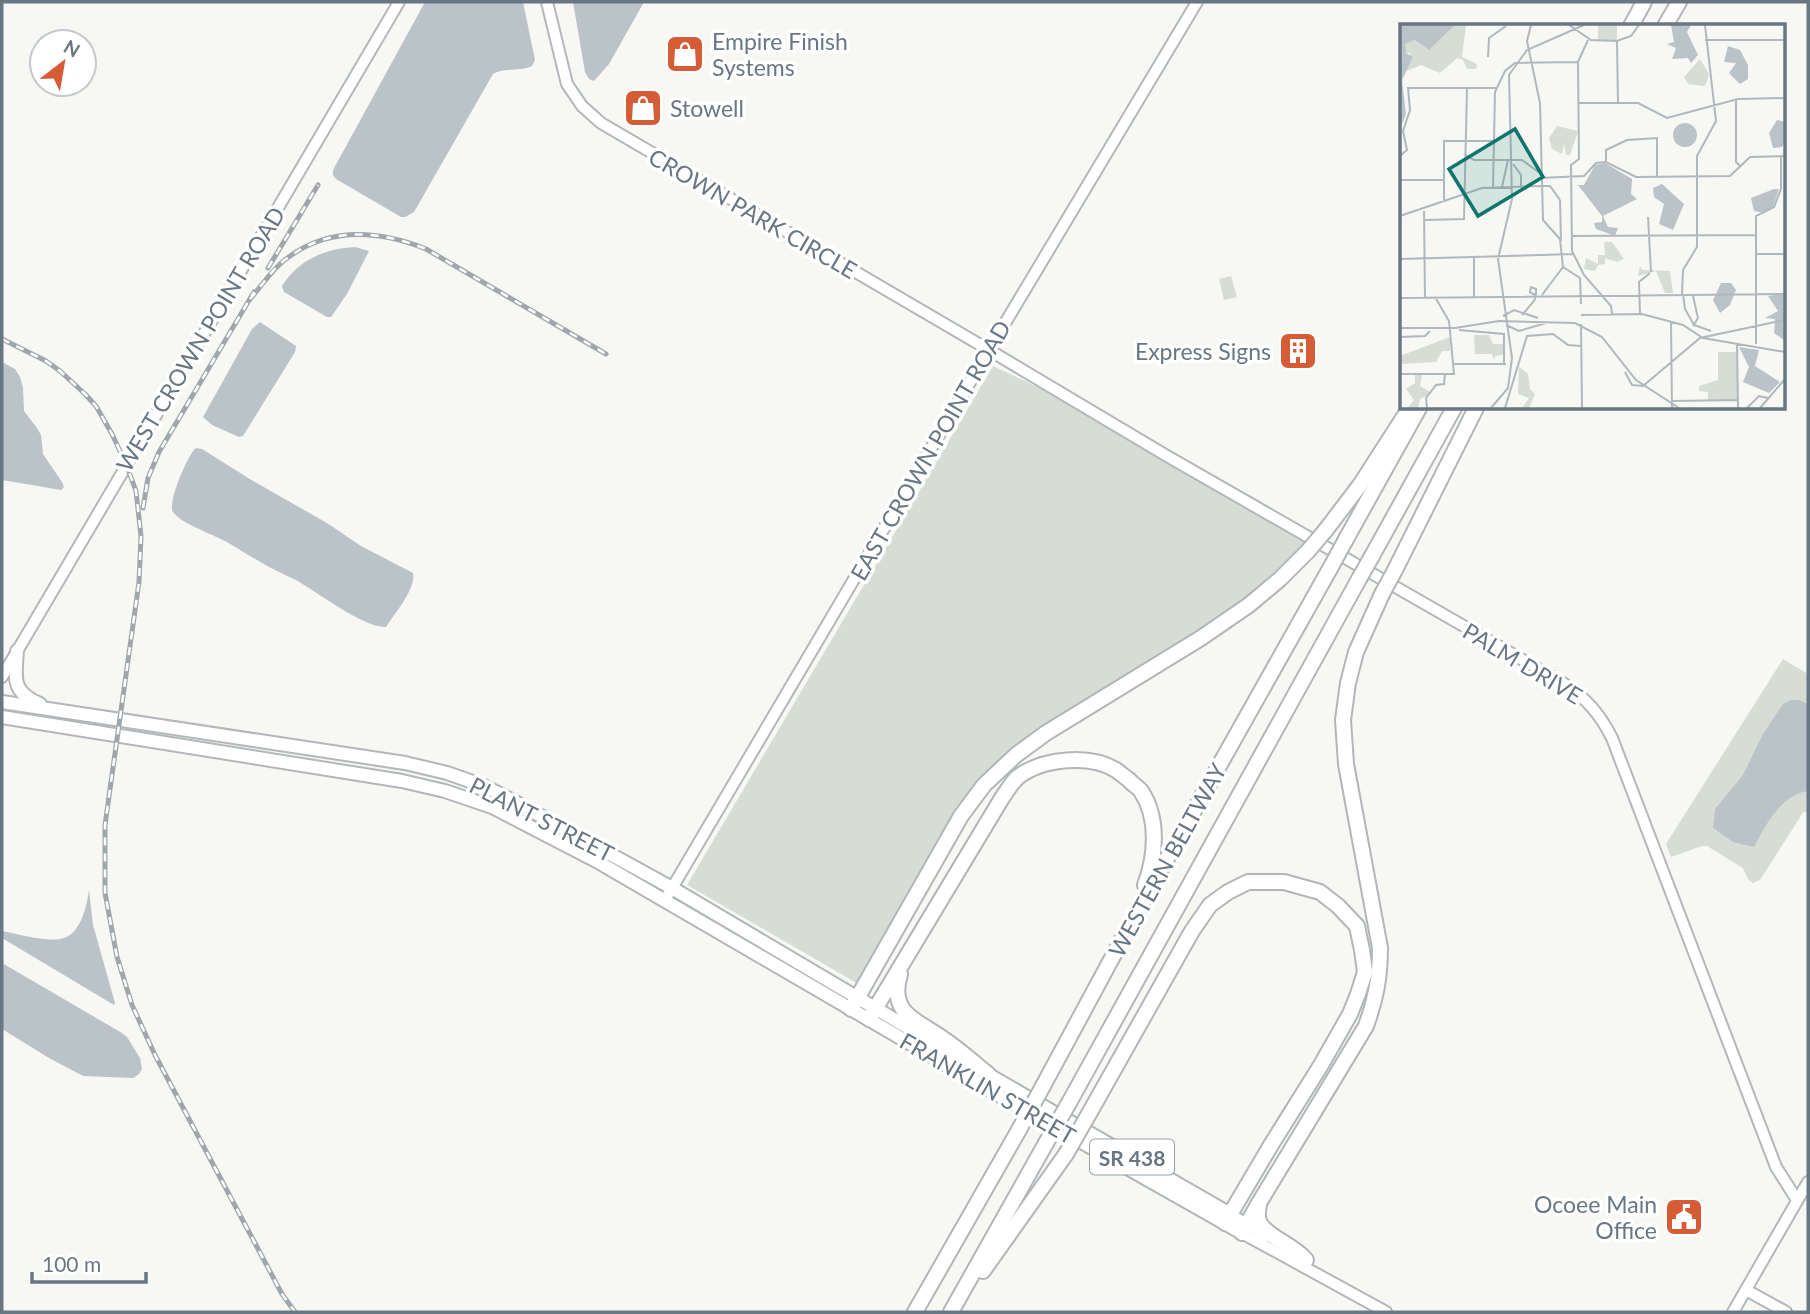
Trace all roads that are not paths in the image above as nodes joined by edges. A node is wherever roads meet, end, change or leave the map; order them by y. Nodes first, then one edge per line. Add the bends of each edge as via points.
1 (399, 2) edge
2 (547, 2) edge
3 (1197, 2) edge
4 (1644, 2) edge
5 (1677, 5) edge
6 (1632, 24) edge
7 (1667, 24) edge
8 (989, 349) junction
9 (1408, 410) edge
10 (1418, 410) edge
11 (1453, 410) edge
12 (1475, 410) edge
13 (17, 651) junction
14 (2, 677) edge
15 (2, 702) edge
16 (60, 711) junction
17 (2, 717) edge
18 (209, 734) junction
19 (245, 739) junction
20 (188, 746) junction
21 (221, 752) junction
22 (672, 888) junction
23 (665, 900) junction
24 (1133, 919) junction
25 (904, 959) junction
26 (855, 1004) junction
27 (872, 1014) junction
28 (989, 1075) junction
29 (1031, 1106) junction
30 (1808, 1182) edge
31 (1797, 1200) junction
32 (1259, 1203) junction
33 (1227, 1218) junction
34 (1245, 1229) junction
35 (1306, 1260) junction
36 (1345, 1288) junction
37 (1746, 1290) junction
38 (915, 1312) edge
39 (953, 1312) edge
40 (1386, 1312) edge
41 (1733, 1312) edge
42 (1786, 1312) edge

1 - 13 street, WEST CROWN POINT ROAD
2 - 8 street, CROWN PARK CIRCLE via 567,84 601,123
3 - 8 street, EAST CROWN POINT ROAD
4 - 6 highway
5 - 7 highway
8 - 22 street, EAST CROWN POINT ROAD
8 - 31 street, PALM DRIVE via 1584,698 1612,738 1776,1167
9 - 26 highway, bridge via 1360,485 1280,579 1249,606 1046,733 984,785 961,816
10 - 24 highway, WESTERN BELTWAY, bridge
11 - 39 highway, WESTERN BELTWAY, bridge
12 - 32 highway, bridge via 1382,594 1356,652 1348,683 1343,720 1346,764 1380,948 1375,1000 1366,1026
13 - 14 street, WEST CROWN POINT ROAD
13 - 16 main road via 19,690
15 - 16 main road, PLANT STREET
16 - 18 main road, PLANT STREET
17 - 20 main road, PLANT STREET
18 - 19 main road, PLANT STREET
18 - 20 main road via 203,743
19 - 21 main road
19 - 22 main road, PLANT STREET via 447,773 484,786
20 - 21 main road, PLANT STREET
21 - 23 main road, PLANT STREET via 444,790 492,807
22 - 23 street, EAST CROWN POINT ROAD
22 - 26 main road, PLANT STREET
23 - 26 main road, PLANT STREET
24 - 25 highway via 1150,872 1152,817 1140,790 1115,770 1093,762 1063,760 1017,777
24 - 38 highway, WESTERN BELTWAY, bridge
25 - 27 highway
25 - 28 highway via 897,991 903,1011
26 - 27 main road, PLANT STREET
27 - 28 main road, PLANT STREET
27 - 29 main road, FRANKLIN STREET
28 - 29 main road, FRANKLIN STREET
29 - 33 main road, FRANKLIN STREET / SR 438
30 - 31 street
31 - 37 street
32 - 34 highway
32 - 35 highway via 1259,1224
33 - 34 main road, FRANKLIN STREET / SR 438
33 - 39 highway, bridge via 1350,1014 1364,972 1357,926 1320,892 1284,881 1248,882 1210,905 1066,1154
34 - 35 street, FRANKLIN STREET / SR 438
34 - 36 street, FRANKLIN STREET / SR 438
35 - 36 street, FRANKLIN STREET / SR 438
36 - 40 street, FRANKLIN STREET / SR 438
37 - 41 street
37 - 42 street

